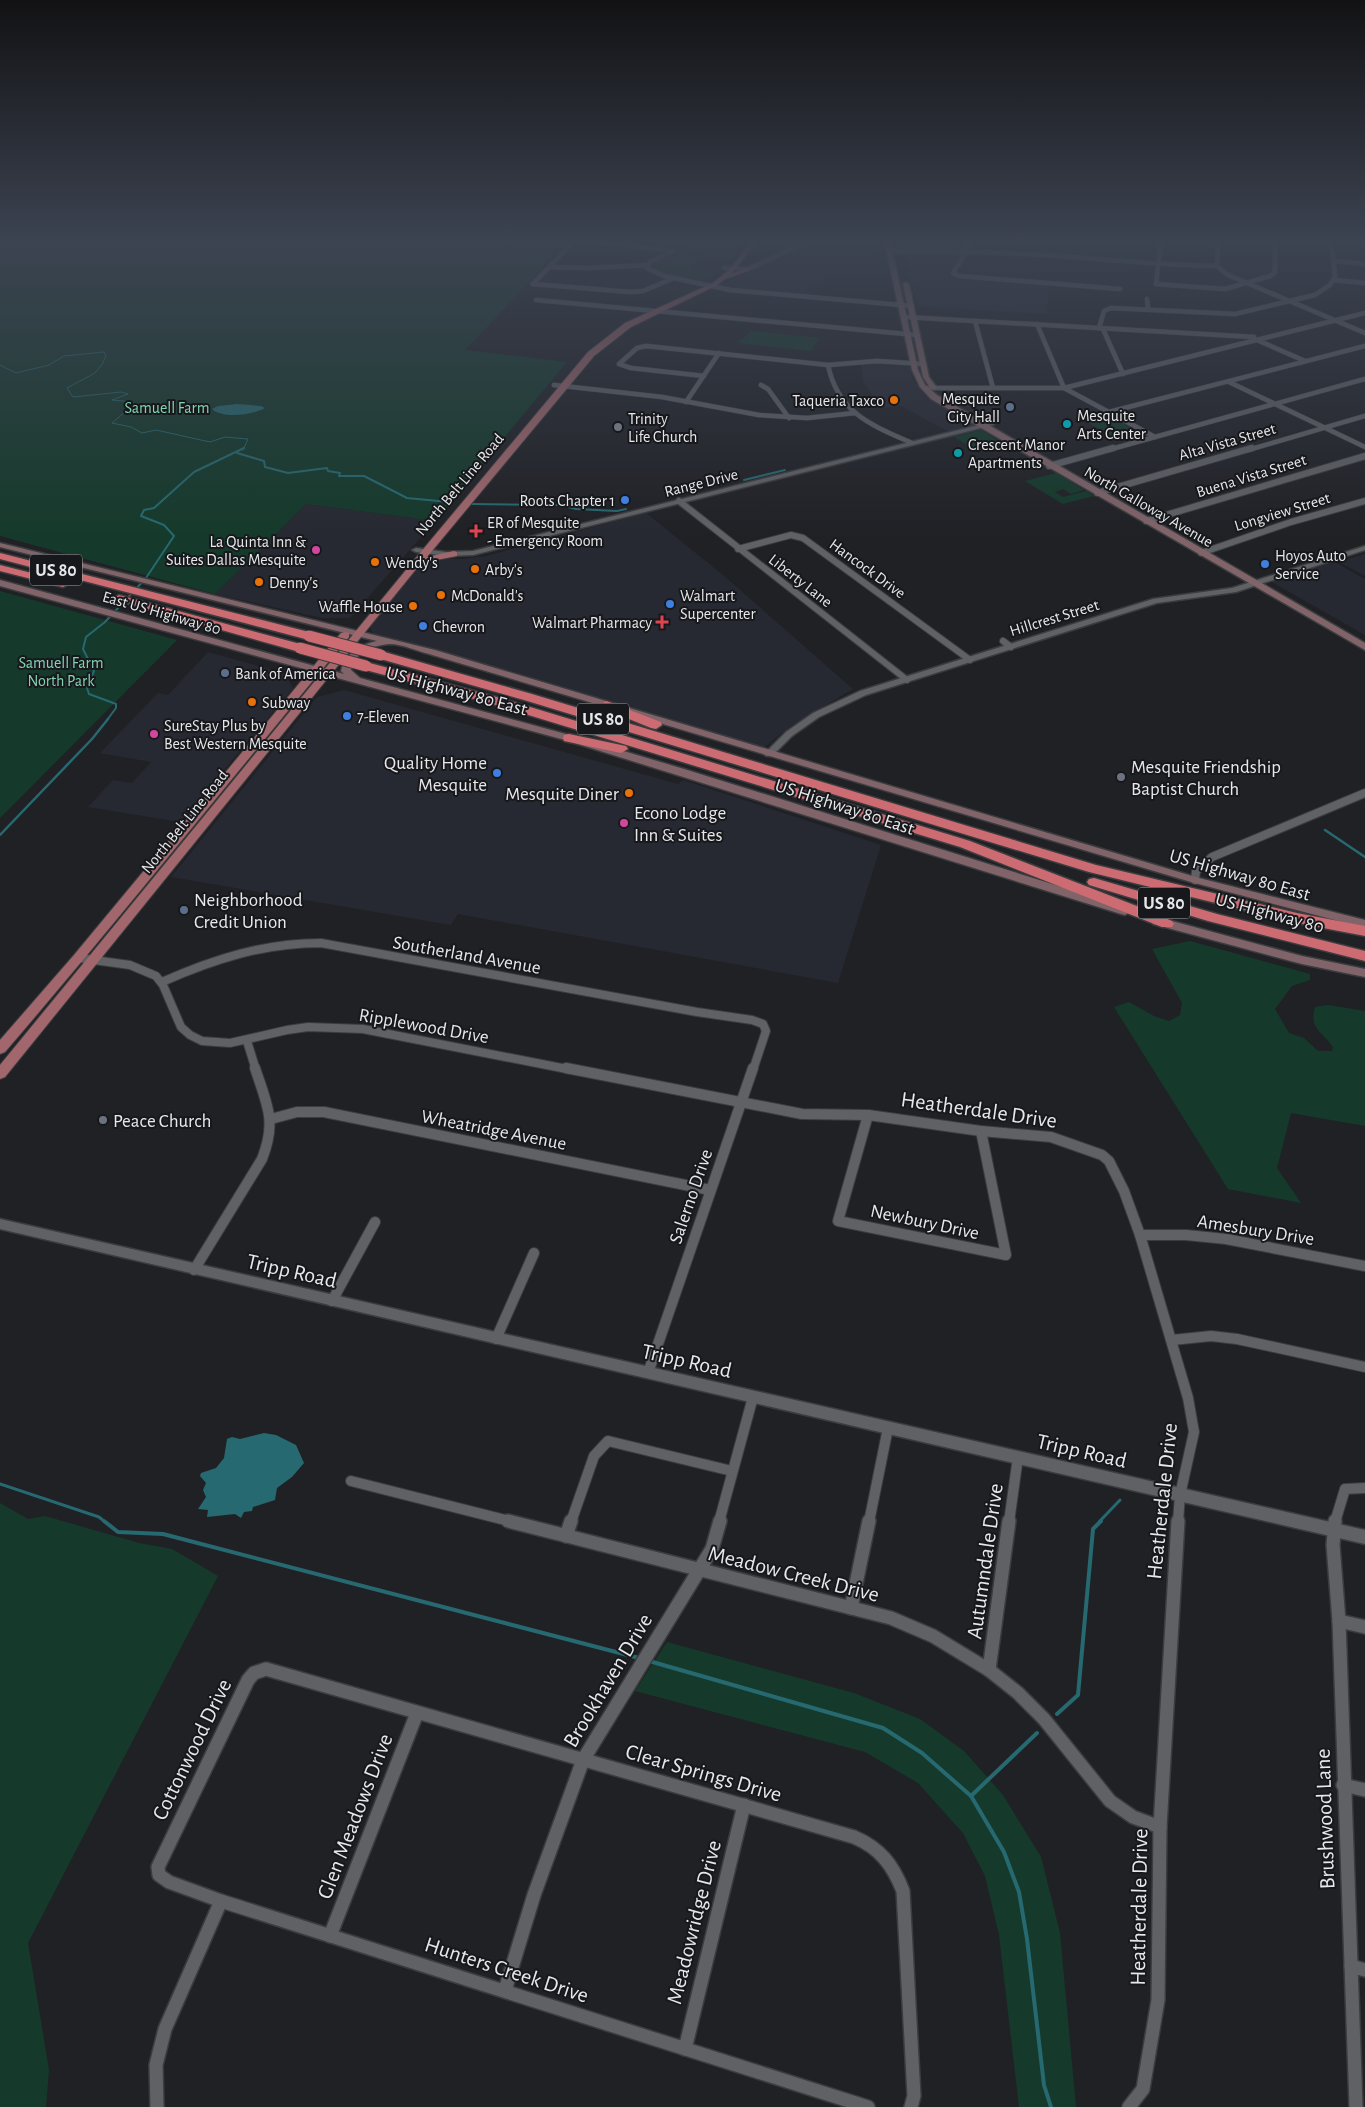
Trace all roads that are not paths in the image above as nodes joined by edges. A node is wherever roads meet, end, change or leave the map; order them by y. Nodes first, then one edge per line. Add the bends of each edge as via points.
1 (598, 338) edge
2 (609, 338) edge
3 (908, 338) edge
4 (918, 338) edge
5 (980, 338) edge
6 (1043, 338) edge
7 (1106, 338) edge
8 (1263, 338) edge
9 (1256, 340) junction
10 (1365, 346) edge
11 (719, 353) junction
12 (1306, 361) junction
13 (913, 363) junction
14 (828, 364) junction
15 (923, 364) junction
16 (1123, 374) junction
17 (704, 376) junction
18 (1365, 380) edge
19 (1229, 382) junction
20 (554, 385) junction
21 (761, 385) dead end
22 (563, 386) junction
23 (924, 388) junction
24 (933, 388) junction
25 (993, 388) junction
26 (1064, 388) junction
27 (686, 402) junction
28 (1274, 404) junction
29 (1109, 412) junction
30 (855, 413) junction
31 (1365, 416) edge
32 (789, 418) junction
33 (986, 425) junction
34 (1324, 428) junction
35 (1155, 436) junction
36 (912, 443) junction
37 (1365, 447) edge
38 (1365, 456) edge
39 (1058, 463) junction
40 (488, 465) junction
41 (497, 466) junction
42 (1049, 466) junction
43 (1106, 491) junction
44 (1097, 493) junction
45 (1365, 500) edge
46 (678, 501) junction
47 (1155, 519) junction
48 (1146, 521) junction
49 (0, 546) edge
50 (738, 548) junction
51 (1365, 548) edge
52 (421, 551) junction
53 (1202, 551) junction
54 (454, 554) junction
55 (0, 556) edge
56 (44, 557) joint
57 (418, 561) junction
58 (0, 568) edge
59 (115, 580) junction
60 (0, 583) edge
61 (1261, 583) junction
62 (391, 587) junction
63 (155, 602) junction
64 (1325, 620) junction
65 (354, 632) junction
66 (309, 636) joint
67 (1365, 639) edge
68 (1003, 641) dead end
69 (414, 647) junction
70 (1011, 647) junction
71 (1365, 647) edge
72 (970, 660) junction
73 (321, 672) junction
74 (908, 680) junction
75 (361, 682) junction
76 (606, 705) junction
77 (569, 738) junction
78 (769, 754) junction
79 (744, 778) junction
80 (824, 787) junction
81 (1365, 793) edge
82 (965, 844) junction
83 (158, 866) junction
84 (1094, 869) junction
85 (1194, 880) junction
86 (1167, 924) junction
87 (1365, 924) edge
88 (1365, 931) edge
89 (1365, 941) edge
90 (1365, 956) edge
91 (79, 958) junction
92 (94, 959) junction
93 (1365, 973) edge
94 (162, 982) junction
95 (766, 1031) joint
96 (247, 1041) junction
97 (0, 1049) edge
98 (0, 1074) edge
99 (742, 1103) junction
100 (802, 1114) joint
101 (868, 1114) junction
102 (271, 1119) junction
103 (981, 1131) junction
104 (710, 1190) junction
105 (375, 1222) dead end
106 (0, 1224) edge
107 (1140, 1236) junction
108 (534, 1253) dead end
109 (1365, 1266) edge
110 (194, 1270) junction
111 (332, 1301) junction
112 (496, 1339) junction
113 (1172, 1340) junction
114 (1365, 1367) edge
115 (648, 1373) junction
116 (753, 1397) junction
117 (888, 1428) junction
118 (1018, 1457) junction
119 (732, 1471) junction
120 (351, 1481) dead end
121 (1365, 1488) edge
122 (1180, 1495) junction
123 (1333, 1529) junction
124 (566, 1536) junction
125 (1365, 1537) edge
126 (699, 1570) junction
127 (851, 1608) junction
128 (1340, 1622) junction
129 (1365, 1627) edge
130 (261, 1670) joint
131 (990, 1670) junction
132 (627, 1686) joint
133 (417, 1713) junction
134 (584, 1760) junction
135 (1343, 1785) junction
136 (1365, 1790) edge
137 (744, 1805) junction
138 (1160, 1827) junction
139 (164, 1852) joint
140 (221, 1901) junction
141 (330, 1936) junction
142 (1351, 1966) junction
143 (1365, 1970) edge
144 (505, 1990) junction
145 (684, 2048) junction
146 (157, 2107) edge
147 (868, 2107) edge
148 (911, 2107) edge
149 (1128, 2107) edge
150 (1356, 2107) edge

1 - 20 main road, North Belt Line Road
2 - 22 main road, North Belt Line Road
3 - 13 main road, North Galloway Avenue
4 - 15 main road
5 - 25 street
6 - 26 street
7 - 16 street
8 - 9 street
9 - 12 street
9 - 16 street
10 - 12 street
11 - 14 street
11 - 17 street
11 - 17 street via 646,346 637,348 619,364
12 - 19 street
13 - 14 street via 877,360
13 - 15 street
13 - 23 main road, North Galloway Avenue
14 - 30 street via 834,391
15 - 24 main road
16 - 26 street
17 - 27 street
18 - 28 street
19 - 28 street
19 - 29 street
20 - 22 street
20 - 40 main road, North Belt Line Road
21 - 32 street via 768,389
22 - 27 street
22 - 41 main road, North Belt Line Road
23 - 24 street
23 - 33 main road, North Galloway Avenue via 941,402
24 - 25 street
24 - 33 main road, North Galloway Avenue
25 - 26 street
26 - 29 street
27 - 32 street
28 - 34 street
28 - 35 street
29 - 35 street
30 - 32 street
30 - 36 street
31 - 34 street, Alta Vista Street
33 - 36 street, Range Drive
33 - 39 main road, North Galloway Avenue
33 - 42 main road, North Galloway Avenue
34 - 37 street
34 - 43 street, Alta Vista Street
35 - 39 street
36 - 46 street, Range Drive
38 - 47 street, Buena Vista Street
39 - 42 street
39 - 43 main road, North Galloway Avenue
40 - 41 main road
40 - 52 main road, North Belt Line Road
41 - 52 main road, North Belt Line Road
42 - 44 main road, North Galloway Avenue
43 - 44 street, Alta Vista Street
43 - 47 main road, North Galloway Avenue
44 - 48 main road, North Galloway Avenue
45 - 53 street, Longview Street
46 - 50 street, Liberty Lane
46 - 54 street, Range Drive via 481,551
47 - 48 street, Buena Vista Street
47 - 53 main road, North Galloway Avenue
48 - 53 main road, North Galloway Avenue
49 - 56 highway
50 - 72 street, Hancock Drive via 791,535 803,538
50 - 74 street, Liberty Lane
51 - 61 street, Hillcrest Street
52 - 54 street, Range Drive
52 - 57 main road, North Belt Line Road
52 - 62 main road, North Belt Line Road
53 - 61 main road, North Galloway Avenue
54 - 57 main road
55 - 59 highway, US 80
56 - 59 main road, East US Highway 80
57 - 62 main road, North Belt Line Road
58 - 63 highway, US 80 via 94,592
59 - 63 highway, US 80
59 - 65 main road, East US Highway 80 via 173,589
60 - 73 main road, East US Highway 80
61 - 64 main road, North Galloway Avenue
61 - 70 street, Hillcrest Street via 1216,594 1156,601
62 - 65 main road, North Belt Line Road
63 - 66 highway, US 80
63 - 79 highway, US 80, bridge via 300,648 500,702
64 - 67 main road, North Galloway Avenue
64 - 71 main road, North Galloway Avenue
65 - 69 main road, US Highway 80 East
65 - 73 main road, North Belt Line Road
66 - 80 highway, US 80, bridge via 514,693
68 - 70 street
69 - 75 main road via 378,643 364,647 346,666 347,673
69 - 76 main road, US Highway 80 East
70 - 72 street, Hillcrest Street
72 - 74 street, Hillcrest Street
73 - 75 main road, US Highway 80 East
73 - 83 main road, North Belt Line Road
74 - 78 street, Hillcrest Street via 863,693 816,714
75 - 77 main road, US Highway 80 East
76 - 78 main road, US Highway 80 East
76 - 80 highway via 802,776
77 - 79 highway
77 - 86 main road, US Highway 80 East
78 - 85 main road, US Highway 80 East
79 - 82 highway, US 80
80 - 84 highway, US 80
81 - 85 street via 1212,857 1196,871
82 - 86 highway
82 - 90 highway, US Highway 80 / US 80 via 1213,918
83 - 91 main road, North Belt Line Road
83 - 92 main road, North Belt Line Road
84 - 88 highway via 1136,876 1304,920
84 - 89 highway, US Highway 80 / US 80 via 1248,914
85 - 87 main road, US Highway 80 East
86 - 93 main road, US Highway 80 East via 1302,960
91 - 92 street
91 - 97 main road, North Belt Line Road
92 - 94 street via 147,970
92 - 98 main road, North Belt Line Road
94 - 95 street, Southerland Avenue via 223,956 272,945 321,943 752,1020 763,1024
94 - 96 street, Ripplewood Drive via 176,1022 189,1036 220,1044
95 - 99 street, Salerno Drive
96 - 99 street, Ripplewood Drive via 276,1032 307,1028 363,1029
96 - 102 street
99 - 100 street, Ripplewood Drive
99 - 104 street, Salerno Drive
100 - 101 street, Heatherdale Drive
101 - 103 street, Heatherdale Drive
101 - 103 street, Newbury Drive via 838,1221 1006,1256
102 - 104 street, Wheatridge Avenue via 297,1112 324,1112
102 - 110 street via 270,1139 262,1159
103 - 107 street, Heatherdale Drive via 1050,1138 1102,1155 1109,1161 1120,1184
104 - 115 street, Salerno Drive
105 - 111 street
106 - 110 street, Tripp Road
107 - 109 street, Amesbury Drive via 1186,1235 1226,1239
107 - 113 street, Heatherdale Drive
108 - 112 street
110 - 111 street, Tripp Road
111 - 112 street, Tripp Road
112 - 115 street, Tripp Road
113 - 114 street via 1211,1336 1237,1339
113 - 122 street, Heatherdale Drive via 1190,1404 1194,1432
115 - 116 street, Tripp Road
116 - 117 street, Tripp Road
116 - 119 street, Brookhaven Drive
117 - 118 street, Tripp Road
117 - 127 street
118 - 122 street, Tripp Road
118 - 131 street, Autumndale Drive
119 - 124 street via 608,1441 594,1456
119 - 126 street, Brookhaven Drive via 719,1530
120 - 124 street, Meadow Creek Drive
121 - 123 street, Brushwood Lane via 1345,1489
122 - 123 street, Tripp Road
122 - 138 street, Heatherdale Drive
123 - 125 street, Tripp Road
123 - 128 street, Brushwood Lane
124 - 126 street, Meadow Creek Drive
126 - 127 street, Meadow Creek Drive
126 - 132 street, Brookhaven Drive
127 - 131 street, Meadow Creek Drive via 892,1618 933,1636
128 - 129 street
128 - 135 street, Brushwood Lane
130 - 133 street, Clear Springs Drive
130 - 139 street, Cottonwood Drive via 248,1680
131 - 138 street, Meadow Creek Drive via 1044,1719 1110,1801 1133,1817
132 - 134 street, Brookhaven Drive
133 - 134 street, Clear Springs Drive
133 - 141 street, Glen Meadows Drive
134 - 137 street, Clear Springs Drive
134 - 144 street, Brookhaven Drive via 534,1895
135 - 136 street
135 - 142 street, Brushwood Lane
137 - 145 street, Meadowridge Drive
137 - 148 street, Clear Springs Drive via 862,1840 882,1853 896,1870 906,1917 914,2096
138 - 149 street, Heatherdale Drive via 1158,2000 1143,2089
139 - 140 street, Hunters Creek Drive via 158,1867 159,1874 169,1882
140 - 141 street, Hunters Creek Drive
140 - 146 street via 166,2029 156,2065
141 - 144 street, Hunters Creek Drive
142 - 143 street
142 - 150 street, Brushwood Lane
144 - 145 street, Hunters Creek Drive
145 - 147 street, Hunters Creek Drive

